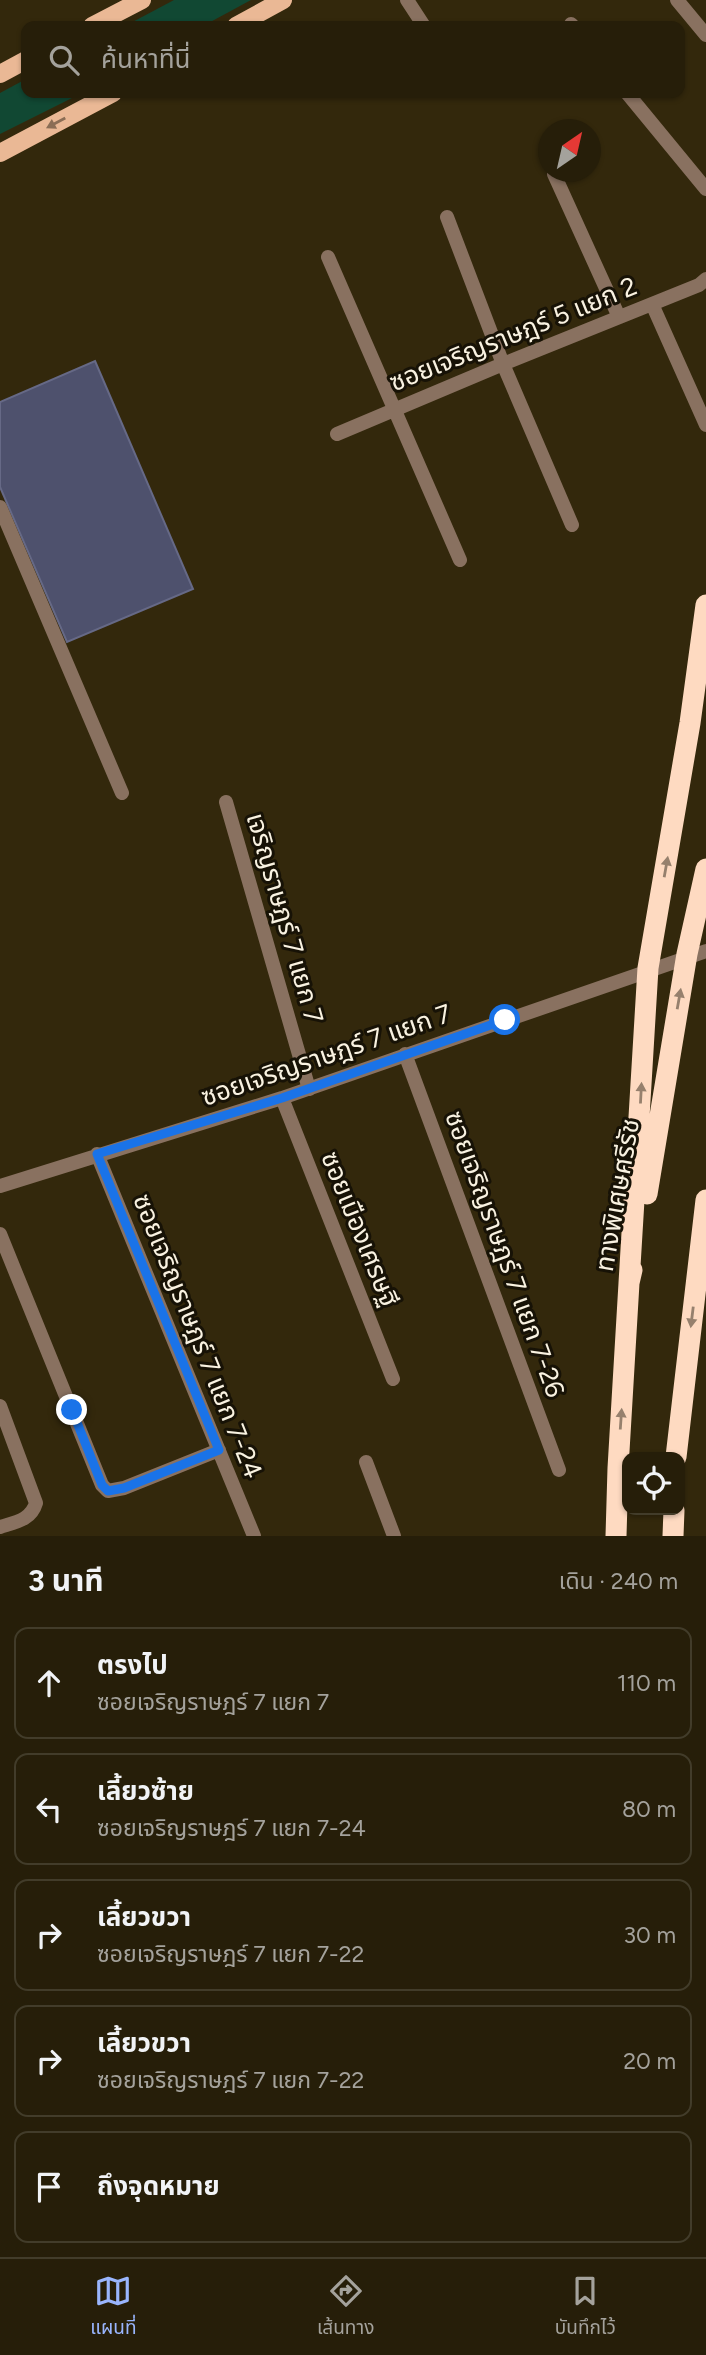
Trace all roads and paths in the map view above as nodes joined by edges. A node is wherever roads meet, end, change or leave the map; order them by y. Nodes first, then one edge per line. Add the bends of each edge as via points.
1 (142, 0) edge
2 (283, 0) edge
3 (407, 0) edge
4 (677, 0) edge
5 (102, 21) edge
6 (245, 21) edge
7 (421, 21) edge
8 (706, 35) edge
9 (21, 64) edge
10 (0, 74) edge
11 (104, 98) edge
12 (631, 98) edge
13 (0, 153) edge
14 (558, 182) edge
15 (706, 189) edge
16 (447, 217) dead end
17 (328, 257) dead end
18 (706, 279) edge
19 (653, 304) junction
20 (619, 317) junction
21 (503, 364) junction
22 (394, 409) junction
23 (706, 425) edge
24 (337, 434) dead end
25 (0, 508) edge
26 (572, 525) dead end
27 (460, 560) dead end
28 (706, 605) edge
29 (122, 793) dead end
30 (226, 802) dead end
31 (706, 869) edge
32 (706, 951) edge
33 (405, 1054) junction
34 (309, 1089) junction
35 (282, 1098) junction
36 (97, 1154) junction
37 (0, 1186) edge
38 (706, 1200) edge
39 (0, 1234) edge
40 (629, 1283) junction
41 (393, 1378) dead end
42 (0, 1406) edge
43 (219, 1450) junction
44 (677, 1452) edge
45 (366, 1461) dead end
46 (559, 1470) dead end
47 (674, 1515) edge
48 (0, 1527) edge
49 (254, 1536) edge
50 (394, 1536) edge
51 (616, 1536) edge
52 (673, 1536) edge

1 - 5 main road
2 - 6 main road
3 - 7 street
4 - 8 street
9 - 10 main road
11 -> 13 main road
12 - 15 street
14 - 20 street
16 - 21 street
17 - 22 street
18 - 19 street, ซอยเจริญราษฎร์ 5 แยก 2
19 - 20 street, ซอยเจริญราษฎร์ 5 แยก 2
19 - 23 street
20 - 21 street, ซอยเจริญราษฎร์ 5 แยก 2
21 - 22 street, ซอยเจริญราษฎร์ 5 แยก 2
21 - 26 street
22 - 24 street, ซอยเจริญราษฎร์ 5 แยก 2
22 - 27 street
25 - 29 street
40 -> 28 highway via 648,968
30 - 34 street, เจริญราษฎร์ 7 แยก 7
40 -> 31 highway, ทางพิเศษศรีรัช
32 - 33 street, ซอยเจริญราษฎร์ 7 แยก 7
33 - 34 street, ซอยเจริญราษฎร์ 7 แยก 7
33 - 46 street, ซอยเจริญราษฎร์ 7 แยก 7-26
34 - 35 street, ซอยเจริญราษฎร์ 7 แยก 7
35 - 36 street, ซอยเจริญราษฎร์ 7 แยก 7
35 - 41 street, ซอยเมืองเศรษฐี
36 - 37 street, ซอยเจริญราษฎร์ 7 แยก 7
36 - 43 street, ซอยเจริญราษฎร์ 7 แยก 7-24
38 -> 44 highway
39 - 43 street via 108,1491
51 -> 40 highway, ทางพิเศษศรีรัช
42 - 48 street via 36,1503 25,1519
43 - 49 street, ซอยเจริญราษฎร์ 7 แยก 7-24
45 - 50 street
47 - 52 highway

